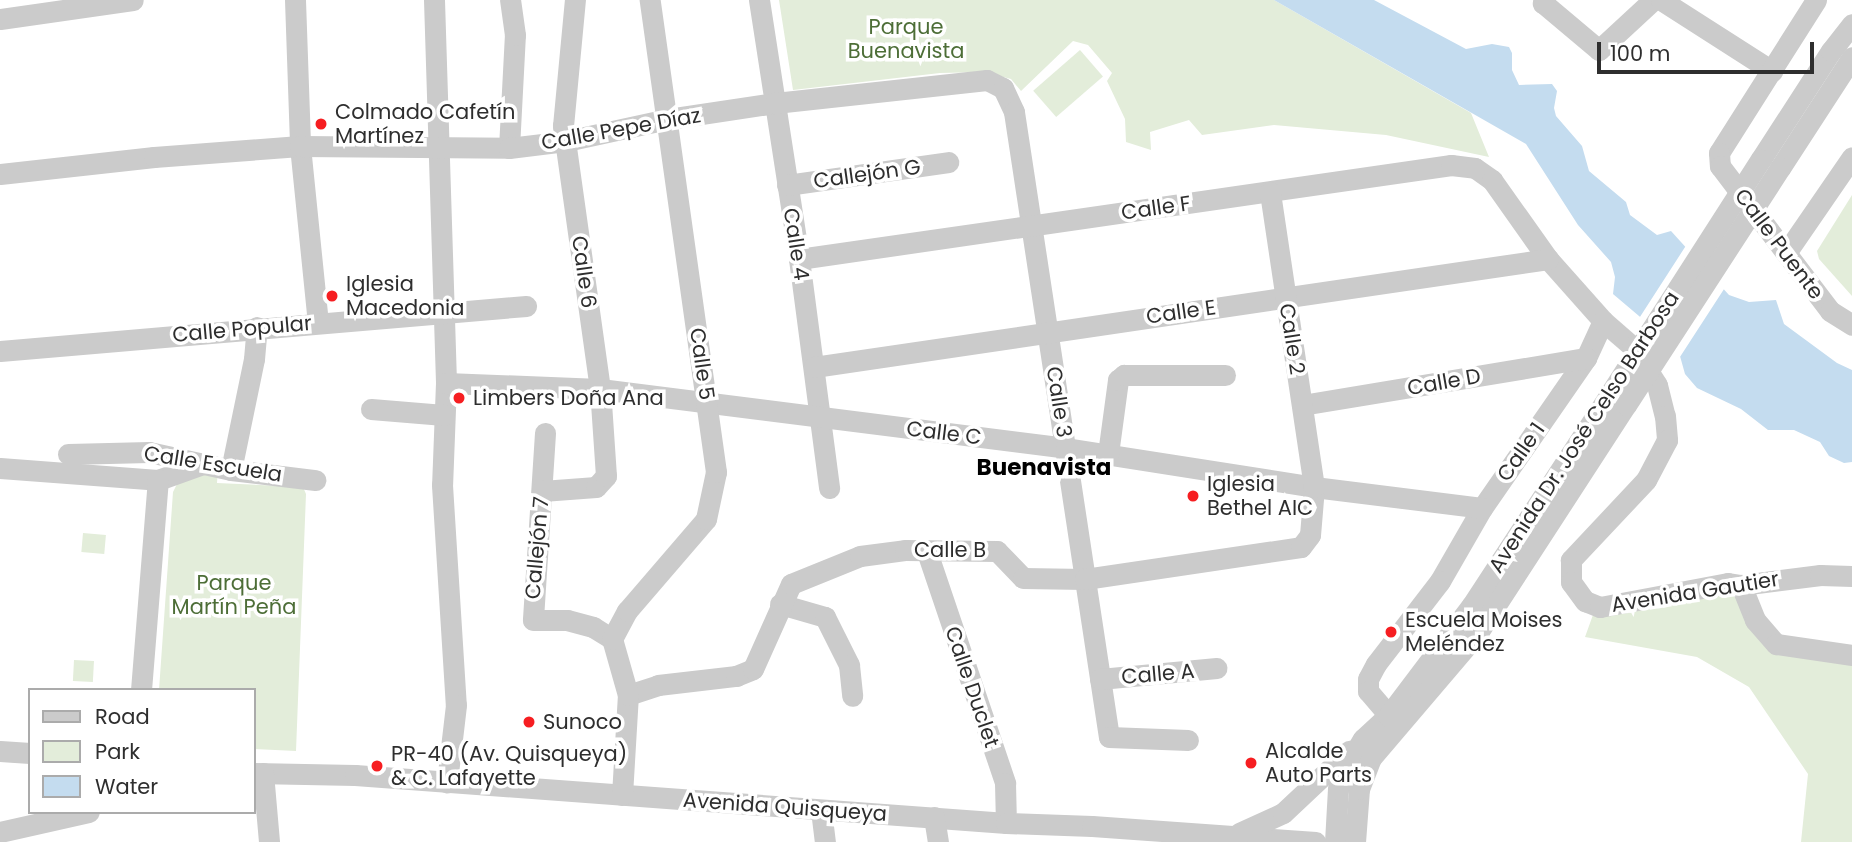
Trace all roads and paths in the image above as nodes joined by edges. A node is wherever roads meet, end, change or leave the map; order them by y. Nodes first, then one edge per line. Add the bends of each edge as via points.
1 (133, 0) edge
2 (295, 0) edge
3 (434, 0) edge
4 (510, 0) edge
5 (575, 0) edge
6 (650, 0) edge
7 (759, 0) edge
8 (1653, 0) edge
9 (1661, 0) edge
10 (1816, 0) edge
11 (1544, 2) edge
12 (0, 19) edge
13 (1852, 24) edge
14 (1852, 57) edge
15 (1772, 71) junction
16 (775, 103) junction
17 (1014, 112) joint
18 (668, 119) junction
19 (566, 141) junction
20 (300, 146) junction
21 (441, 146) junction
22 (509, 148) junction
23 (1852, 157) edge
24 (948, 162) dead end
25 (1770, 164) junction
26 (0, 174) edge
27 (787, 186) junction
28 (1270, 191) junction
29 (1031, 225) junction
30 (1786, 253) junction
31 (799, 259) junction
32 (1548, 259) junction
33 (1285, 297) junction
34 (526, 306) dead end
35 (442, 313) junction
36 (1603, 321) junction
37 (318, 322) junction
38 (1852, 325) edge
39 (257, 327) junction
40 (1048, 331) junction
41 (0, 351) edge
42 (1586, 358) junction
43 (814, 367) junction
44 (1225, 374) dead end
45 (446, 383) junction
46 (600, 389) junction
47 (708, 404) junction
48 (1302, 405) junction
49 (371, 409) dead end
50 (444, 415) junction
51 (822, 419) junction
52 (545, 433) dead end
53 (1066, 448) junction
54 (68, 453) dead end
55 (1108, 454) junction
56 (203, 464) junction
57 (0, 468) edge
58 (231, 470) junction
59 (158, 480) junction
60 (314, 480) dead end
61 (1314, 486) junction
62 (829, 488) dead end
63 (542, 491) junction
64 (1482, 508) junction
65 (927, 552) junction
66 (1852, 576) edge
67 (1086, 579) junction
68 (1741, 585) junction
69 (780, 604) junction
70 (612, 639) junction
71 (1852, 655) edge
72 (1216, 668) dead end
73 (1100, 679) junction
74 (141, 688) edge
75 (628, 695) junction
76 (852, 696) dead end
77 (1392, 720) junction
78 (1363, 739) junction
79 (1188, 740) dead end
80 (0, 751) edge
81 (28, 753) edge
82 (259, 773) edge
83 (447, 782) junction
84 (622, 795) junction
85 (821, 810) junction
86 (80, 814) edge
87 (934, 817) junction
88 (1006, 823) junction
89 (0, 832) edge
90 (1094, 834) edge
91 (1241, 838) edge
92 (269, 842) edge
93 (825, 842) edge
94 (938, 842) edge
95 (1315, 842) edge
96 (1335, 842) edge
97 (1355, 842) edge

1 - 12 street
2 - 20 street
3 - 21 street
4 - 22 street via 515,35
5 - 19 street, Calle 6 via 563,126
6 - 18 street, Calle 5
7 - 16 street, Calle 4
8 - 11 street via 1599,50
9 - 15 street
10 - 15 street
13 - 25 street, Avenida Dr. José Celso Barbosa via 1831,51
14 - 25 street, Avenida Dr. José Celso Barbosa
15 - 30 street, Calle Puente via 1719,153 1720,166
16 - 17 street, Calle Pepe Díaz via 987,80 1003,88
16 - 18 street, Calle Pepe Díaz
16 - 27 street, Calle 4
17 - 29 street, Calle 3
18 - 19 street, Calle Pepe Díaz
18 - 47 street, Calle 5
19 - 22 street, Calle Pepe Díaz
19 - 46 street, Calle 6
20 - 21 street, Calle Pepe Díaz
20 - 26 street, Calle Pepe Díaz
20 - 37 street
21 - 22 street, Calle Pepe Díaz
21 - 35 street
23 - 30 street
24 - 27 street, Callejón G
25 - 77 street, Avenida Dr. José Celso Barbosa, bridge via 1618,399
27 - 31 street, Calle 4
28 - 29 street, Calle F
28 - 32 street, Calle F via 1451,165 1475,168 1492,180
28 - 33 street, Calle 2
29 - 31 street, Calle F
29 - 40 street, Calle 3
30 - 38 street, Calle Puente via 1830,311
31 - 43 street, Calle 4
32 - 33 street, Calle E
32 - 36 street
33 - 40 street, Calle E
33 - 48 street, Calle 2
34 - 35 street, Calle Popular
35 - 37 street, Calle Popular
35 - 45 street
36 - 42 street, Calle 1
36 - 68 street, Avenida Gautier via 1632,346 1657,385 1667,440 1646,480 1571,560 1571,582 1585,601 1600,607 1716,584
37 - 39 street, Calle Popular
39 - 41 street, Calle Popular
39 - 58 street
40 - 43 street, Calle E
40 - 53 street, Calle 3
42 - 48 street, Calle D
42 - 64 street, Calle 1
43 - 51 street, Calle 4
44 - 55 street via 1124,375 1118,380
45 - 46 street, Calle C
45 - 50 street
46 - 47 street, Calle C
46 - 63 street, Calle 6 via 606,476 596,487
47 - 51 street, Calle C
47 - 70 street, Calle 5 via 716,472 706,519 627,611
48 - 61 street, Calle 2
49 - 50 street
50 - 83 street via 442,485 456,705
51 - 53 street, Calle C
51 - 62 street, Calle 4
52 - 63 street, Callejón 7
53 - 55 street, Calle C
53 - 67 street, Calle 3
54 - 56 street, Calle Escuela via 149,452
55 - 61 street, Calle C
56 - 58 street, Calle Escuela
56 - 59 street
57 - 59 street
58 - 60 street, Calle Escuela
59 - 74 street
61 - 64 street, Calle C
61 - 67 street, Calle B via 1310,535 1301,547
63 - 70 street, Callejón 7 via 533,620 567,620 593,627
64 - 77 street, Calle 1 via 1440,581 1368,679 1368,691
65 - 67 street, Calle B via 997,551 1023,578
65 - 69 street, Calle B via 860,556 791,584
65 - 88 street, Calle Duclet via 1005,783
66 - 68 street, Avenida Gautier via 1820,575
67 - 73 street, Calle 3
68 - 71 street via 1755,620 1776,644
69 - 75 street, Calle B via 753,668 736,676 657,685
69 - 76 street via 825,617 849,665
70 - 75 street
72 - 73 street, Calle A
73 - 79 street, Calle 3 via 1109,737
75 - 84 street
77 - 78 street, Avenida Dr. José Celso Barbosa
77 - 97 street, Avenida Dr. José Celso Barbosa via 1359,789
78 - 91 street via 1283,813
78 - 96 street, Avenida Dr. José Celso Barbosa via 1340,782
80 - 81 street
82 - 83 street, Avenida Quisqueya
82 - 92 street
83 - 84 street, Avenida Quisqueya
84 - 85 street, Avenida Quisqueya
85 - 87 street, Avenida Quisqueya
85 - 93 street
86 - 89 street
87 - 88 street, Avenida Quisqueya
87 - 94 street
88 - 90 street, Avenida Quisqueya
90 - 91 street, Avenida Quisqueya
91 - 95 street, Avenida Quisqueya

